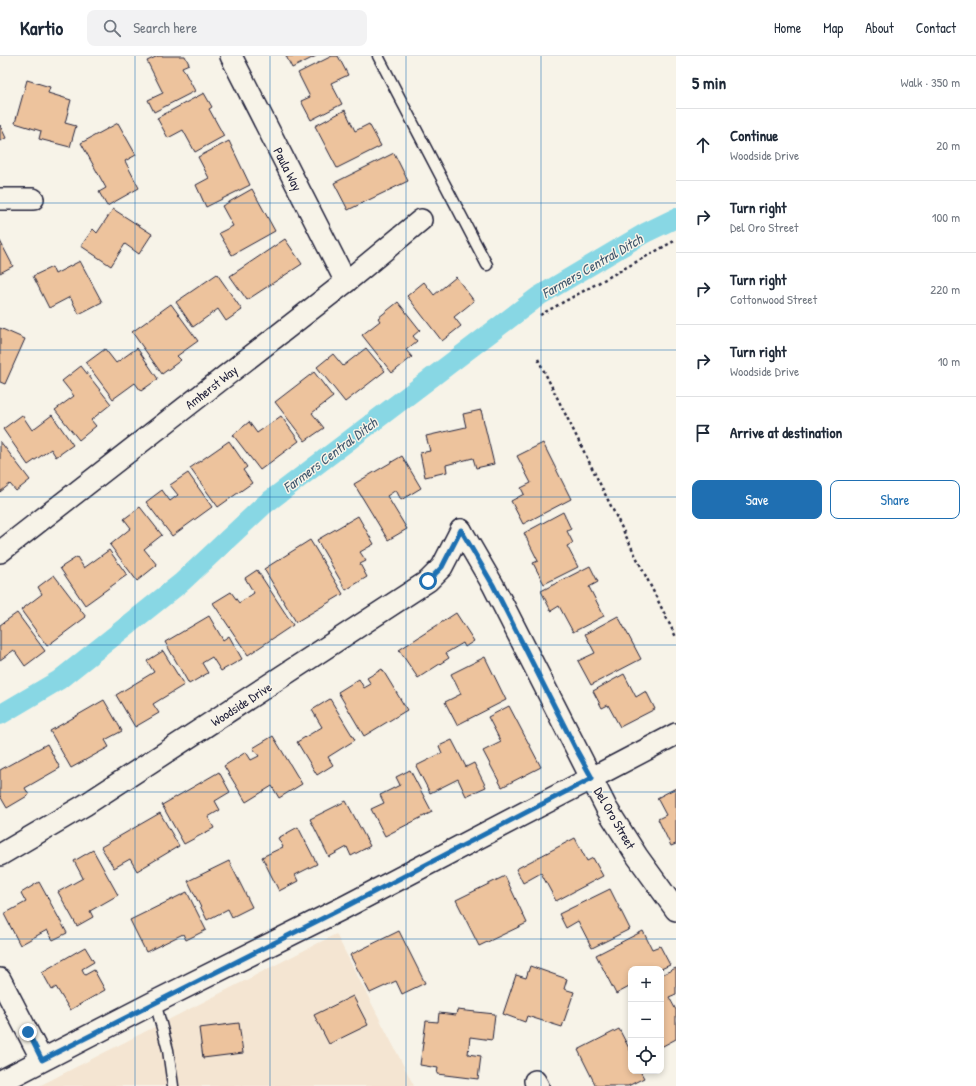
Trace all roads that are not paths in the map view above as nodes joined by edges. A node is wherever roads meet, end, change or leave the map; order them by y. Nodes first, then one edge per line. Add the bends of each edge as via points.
1 (231, 56) edge
2 (378, 56) edge
3 (0, 199) edge
4 (33, 199) dead end
5 (421, 220) dead end
6 (487, 265) dead end
7 (346, 282) junction
8 (461, 530) joint
9 (0, 552) edge
10 (676, 734) edge
11 (592, 778) junction
12 (0, 855) edge
13 (676, 910) edge
14 (0, 979) edge
15 (155, 1002) junction
16 (42, 1060) junction
17 (0, 1082) edge
18 (173, 1086) edge

1 - 7 street, Paula Way
2 - 6 lane
3 - 4 street
5 - 7 street, Amherst Way
7 - 9 street, Amherst Way
8 - 11 street, Del Oro Street via 493,585
8 - 12 street, Woodside Drive via 442,567 428,581 91,801
10 - 11 street
11 - 13 street, Del Oro Street via 607,809
11 - 15 street via 343,908
14 - 16 street
15 - 16 street
15 - 18 lane via 168,1050
16 - 17 street

